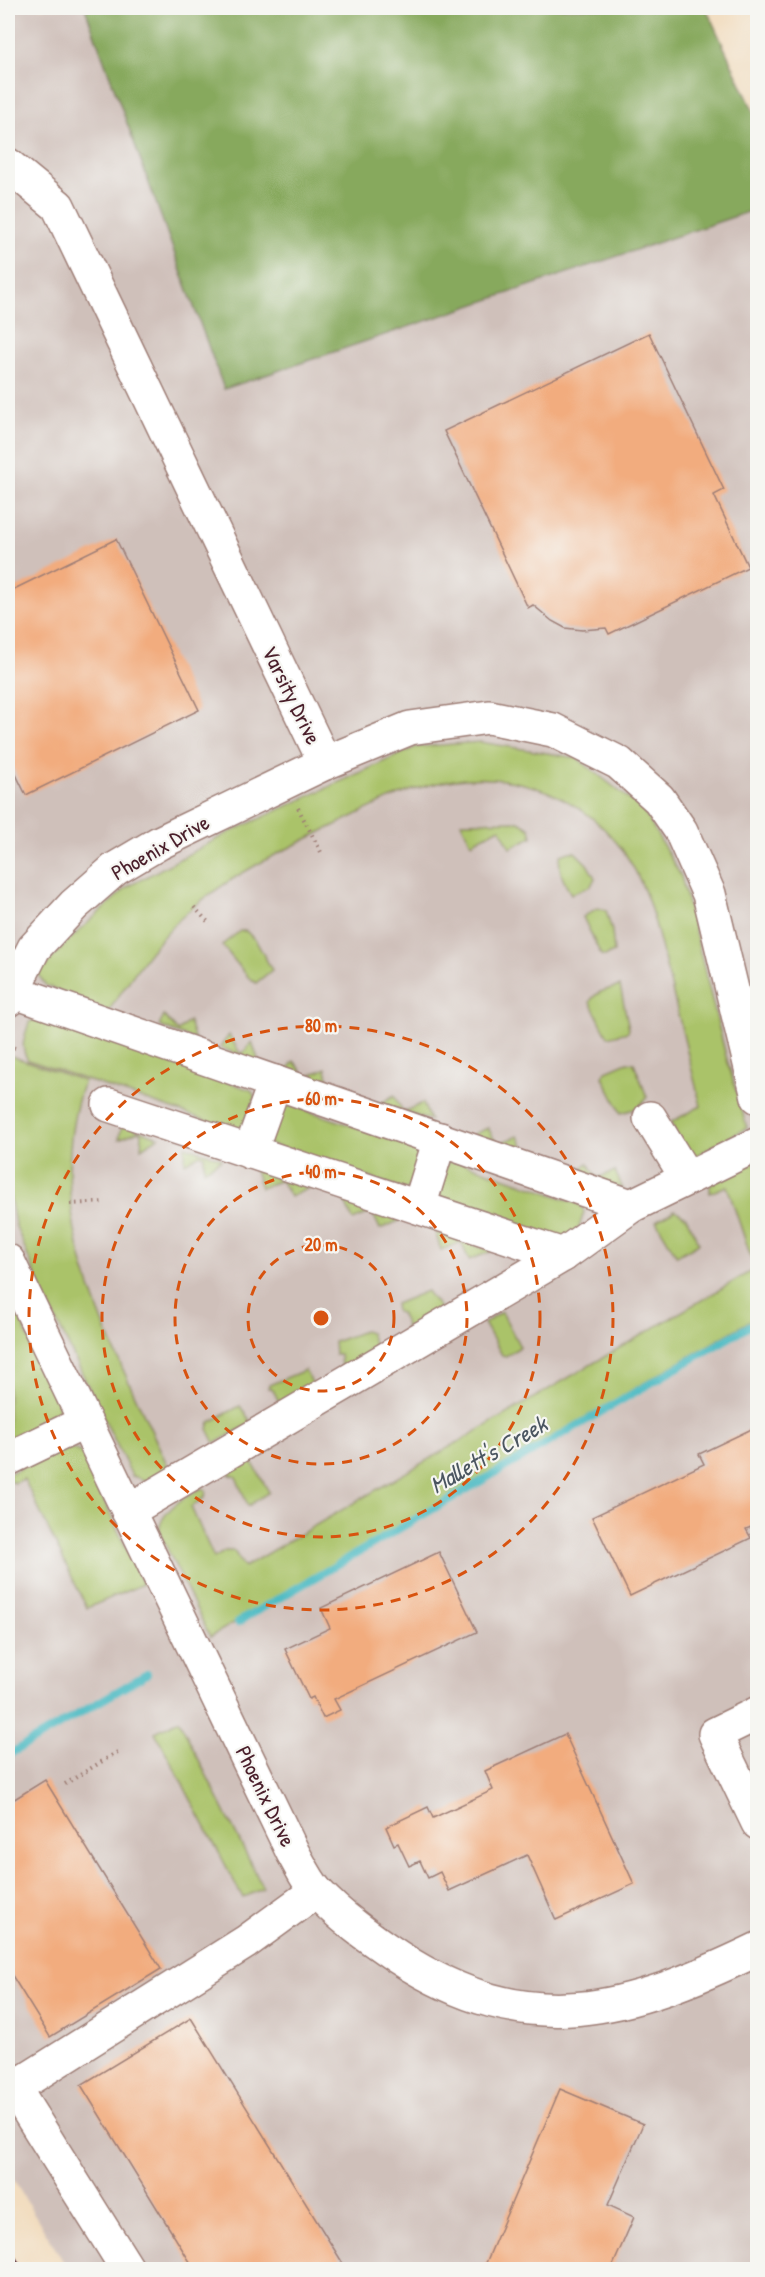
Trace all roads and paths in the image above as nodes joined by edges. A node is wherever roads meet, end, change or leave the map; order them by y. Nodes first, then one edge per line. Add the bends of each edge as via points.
1 (8, 165) edge
2 (325, 763) junction
3 (295, 802) dead end
4 (322, 854) dead end
5 (194, 907) dead end
6 (209, 923) dead end
7 (10, 995) edge
8 (8, 1046) edge
9 (15, 1048) dead end
10 (275, 1082) junction
11 (758, 1097) edge
12 (109, 1105) dead end
13 (650, 1119) dead end
14 (440, 1140) junction
15 (758, 1144) edge
16 (250, 1152) junction
17 (687, 1178) junction
18 (105, 1202) dead end
19 (70, 1204) dead end
20 (632, 1206) junction
21 (419, 1207) junction
22 (563, 1255) junction
23 (8, 1261) edge
24 (85, 1422) junction
25 (8, 1459) edge
26 (128, 1511) junction
27 (758, 1713) edge
28 (119, 1751) dead end
29 (65, 1784) dead end
30 (758, 1823) edge
31 (316, 1891) junction
32 (758, 1949) edge
33 (11, 2083) edge
34 (128, 2270) edge

1 - 2 street, Varsity Drive via 58,206
2 - 7 street, Phoenix Drive via 159,843 115,869 34,948
2 - 11 street, Varsity Drive via 410,728 489,717 553,730 620,763 659,799 681,831 709,894
3 - 4 path
5 - 6 path
7 - 10 street
8 - 9 path
10 - 14 street
10 - 16 street
12 - 16 street
13 - 17 street
14 - 20 street
14 - 21 street
15 - 17 street
16 - 21 street
17 - 20 street
18 - 19 path
20 - 22 street
21 - 22 street
22 - 26 street
23 - 24 street, Phoenix Drive
24 - 25 street
24 - 26 street, Phoenix Drive
26 - 31 street, Phoenix Drive via 293,1853
27 - 30 street via 716,1734
28 - 29 path
31 - 32 street, Phoenix Drive via 370,1938 429,1977 475,1995 535,2010 589,2008 653,1995
31 - 33 street via 246,1942
33 - 34 street

